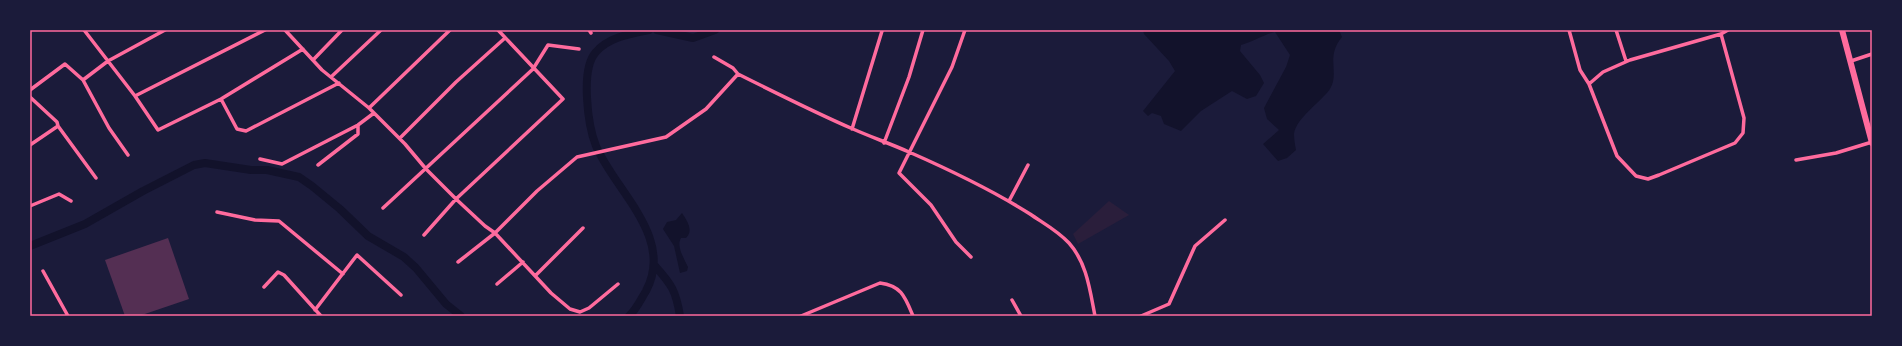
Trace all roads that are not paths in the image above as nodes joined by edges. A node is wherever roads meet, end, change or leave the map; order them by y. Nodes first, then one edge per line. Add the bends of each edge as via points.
1 (84, 30) edge
2 (164, 30) edge
3 (265, 30) edge
4 (285, 30) edge
5 (342, 30) edge
6 (381, 30) edge
7 (450, 30) edge
8 (498, 30) edge
9 (923, 30) edge
10 (964, 30) edge
11 (1569, 30) edge
12 (1616, 30) edge
13 (1728, 30) edge
14 (1842, 30) edge
15 (882, 31) edge
16 (1721, 34) junction
17 (505, 38) junction
18 (303, 49) junction
19 (579, 49) dead end
20 (1872, 54) edge
21 (714, 57) dead end
22 (314, 59) junction
23 (108, 61) junction
24 (1626, 61) junction
25 (1851, 61) junction
26 (533, 68) junction
27 (738, 74) junction
28 (331, 76) junction
29 (83, 80) junction
30 (339, 83) junction
31 (1589, 84) junction
32 (30, 90) edge
33 (135, 96) junction
34 (30, 97) edge
35 (221, 99) junction
36 (369, 108) junction
37 (374, 113) junction
38 (358, 125) junction
39 (58, 126) junction
40 (852, 129) junction
41 (400, 138) junction
42 (884, 142) junction
43 (1872, 143) edge
44 (30, 145) edge
45 (908, 151) junction
46 (128, 155) dead end
47 (260, 159) dead end
48 (1796, 160) dead end
49 (318, 165) dead end
50 (1028, 165) dead end
51 (426, 169) junction
52 (96, 178) dead end
53 (456, 199) junction
54 (70, 201) dead end
55 (1009, 201) junction
56 (30, 206) edge
57 (383, 208) dead end
58 (217, 212) dead end
59 (1225, 220) dead end
60 (583, 228) dead end
61 (495, 232) junction
62 (424, 235) dead end
63 (971, 257) dead end
64 (458, 262) dead end
65 (523, 262) junction
66 (43, 271) dead end
67 (343, 274) junction
68 (536, 275) junction
69 (497, 284) dead end
70 (618, 284) dead end
71 (264, 287) dead end
72 (401, 295) dead end
73 (1012, 300) dead end
74 (316, 310) junction
75 (68, 316) edge
76 (321, 316) edge
77 (801, 316) edge
78 (913, 316) edge
79 (1021, 316) edge
80 (1095, 316) edge
81 (1141, 316) edge

1 - 23 street
2 - 23 street
3 - 33 street
4 - 18 street
5 - 22 street
6 - 28 street
7 - 36 street
8 - 17 street
9 - 42 street via 909,77
10 - 45 street via 952,67
11 - 31 street via 1580,70
12 - 24 street
13 - 16 street
14 - 25 highway
15 - 40 street
16 - 24 street
16 - 31 street via 1744,118 1743,133 1735,143 1659,175 1648,179 1636,176 1617,156
17 - 26 street
17 - 41 street
18 - 22 street
18 - 35 street
19 - 26 street via 548,45
20 - 25 street
21 - 27 street via 733,68
22 - 28 street via 322,70
23 - 29 street
23 - 33 street
24 - 31 street via 1603,72
25 - 43 highway
26 - 51 street
26 - 53 street via 563,99
27 - 40 street
27 - 61 street via 706,109 666,137 577,157
28 - 30 street
29 - 32 street via 65,64
29 - 46 street via 109,128
30 - 35 street via 246,132 237,128
30 - 36 street
33 - 35 street via 158,130
34 - 39 street via 57,122
36 - 37 street
37 - 38 street
37 - 41 street
38 - 47 street via 282,164
38 - 49 street via 358,134
39 - 44 street
39 - 52 street
40 - 42 street
41 - 51 street
42 - 45 street
43 - 48 street
45 - 55 street
45 - 63 street via 899,173 930,205 956,242
50 - 55 street
51 - 53 street
51 - 57 street
53 - 61 street
53 - 62 street
54 - 56 street via 60,194
55 - 80 street via 1070,243 1088,278
58 - 67 street via 255,220 279,221
59 - 81 street via 1196,246 1169,304
60 - 68 street
61 - 64 street
61 - 65 street
65 - 68 street
65 - 69 street
66 - 75 street
67 - 72 street via 357,255
67 - 74 street
68 - 70 street via 551,293 570,309 580,312 589,308
71 - 74 street via 278,272
73 - 79 street
74 - 76 street
77 - 78 street via 880,284 891,285 901,292

